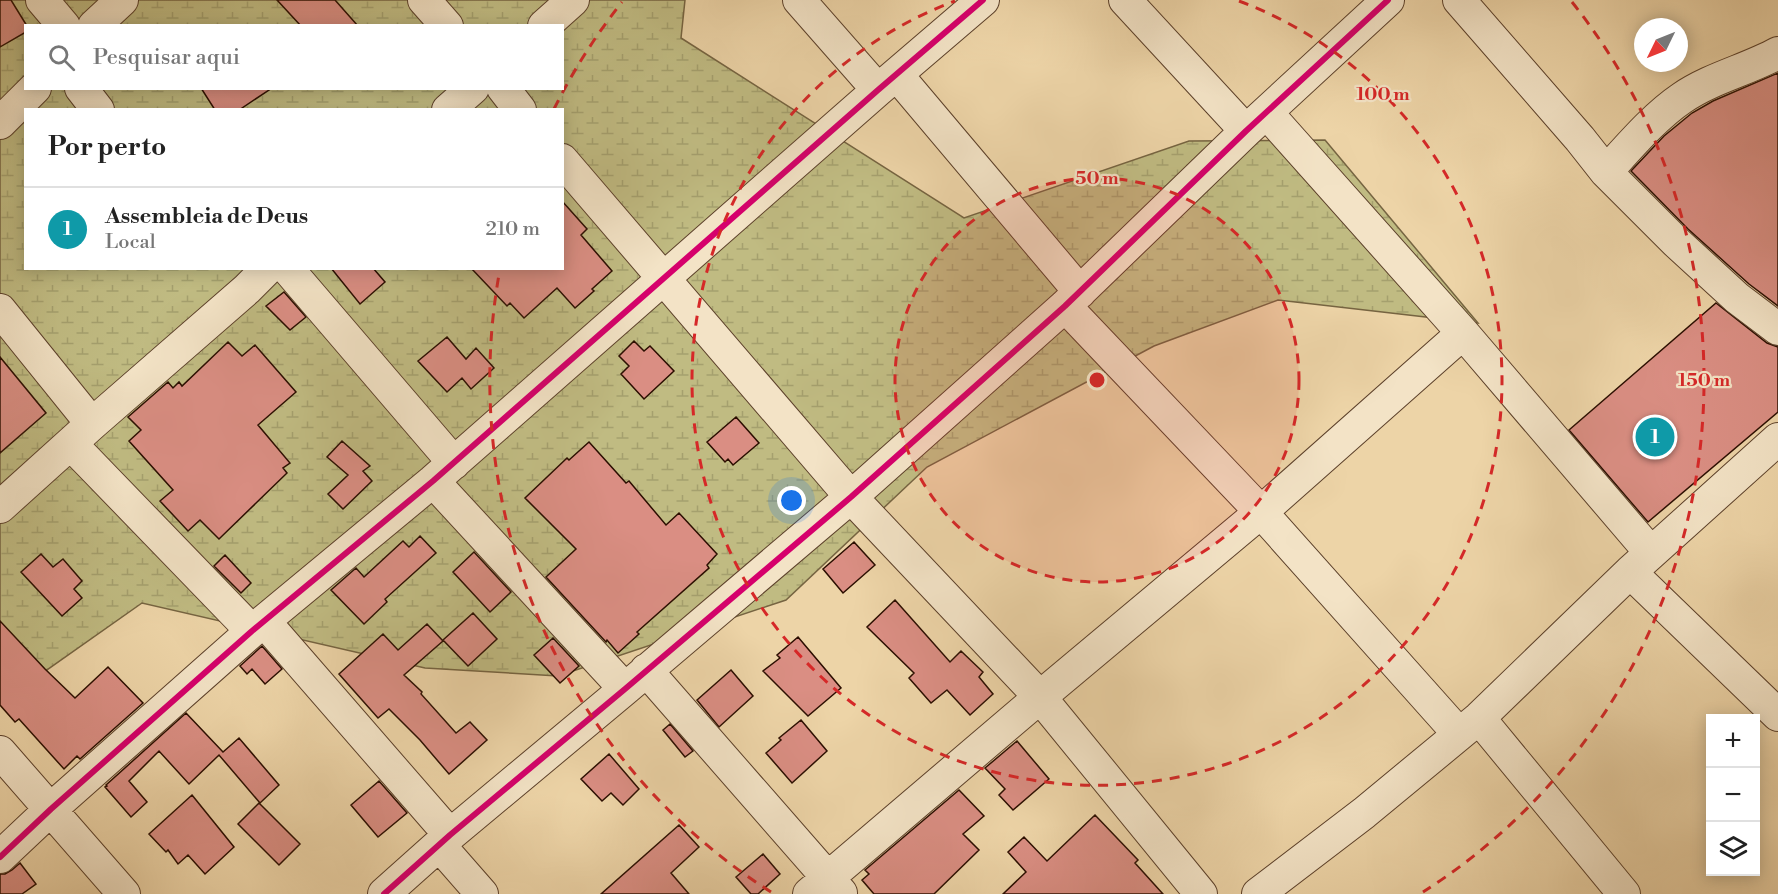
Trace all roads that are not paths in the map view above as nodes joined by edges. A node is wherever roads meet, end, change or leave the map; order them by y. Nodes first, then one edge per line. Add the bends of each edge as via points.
1 (42, 0) edge
2 (122, 0) edge
3 (424, 0) edge
4 (573, 0) edge
5 (799, 0) edge
6 (983, 0) edge
7 (1125, 0) edge
8 (1388, 0) edge
9 (1459, 0) edge
10 (62, 24) edge
11 (96, 24) edge
12 (445, 24) edge
13 (546, 24) edge
14 (1778, 53) edge
15 (887, 82) junction
16 (33, 90) edge
17 (83, 90) edge
18 (470, 90) edge
19 (504, 90) edge
20 (96, 108) edge
21 (450, 108) edge
22 (518, 108) edge
23 (1256, 122) junction
24 (0, 123) edge
25 (564, 162) edge
26 (1606, 172) junction
27 (289, 270) edge
28 (248, 275) edge
29 (664, 279) junction
30 (1072, 299) junction
31 (0, 310) edge
32 (1778, 329) edge
33 (1462, 333) junction
34 (81, 434) junction
35 (1778, 439) edge
36 (443, 472) junction
37 (851, 496) junction
38 (0, 507) edge
39 (1261, 512) junction
40 (1640, 562) junction
41 (258, 626) junction
42 (635, 680) junction
43 (1040, 697) junction
44 (1778, 715) edge
45 (1469, 726) junction
46 (0, 752) edge
47 (51, 809) junction
48 (445, 840) junction
49 (0, 857) edge
50 (826, 889) edge
51 (1264, 893) edge
52 (124, 894) edge
53 (384, 894) edge
54 (482, 894) edge
55 (1201, 894) edge
56 (1624, 894) edge

1 - 10 street
2 - 11 street
3 - 12 street
4 - 13 street
5 - 15 street
6 - 15 street
7 - 23 street
8 - 23 street
9 - 26 street
14 - 26 street via 1682,97
15 - 29 street
15 - 30 street
16 - 24 street
17 - 20 street
18 - 21 street
19 - 22 street
23 - 30 street
23 - 33 street
25 - 29 street
26 - 32 street via 1737,298
27 - 36 street
28 - 34 street
29 - 36 street
29 - 37 street
30 - 37 street
30 - 39 street
31 - 34 street
33 - 39 street
33 - 40 street
34 - 38 street
34 - 41 street
35 - 40 street
36 - 41 street
36 - 42 street
37 - 42 street
37 - 43 street
39 - 43 street
39 - 45 street
40 - 44 street
40 - 45 street
41 - 47 street
41 - 48 street
42 - 48 street
42 - 50 street
43 - 50 street
43 - 55 street
45 - 51 street
45 - 56 street
46 - 47 street
47 - 49 street
47 - 52 street
48 - 53 street
48 - 54 street

